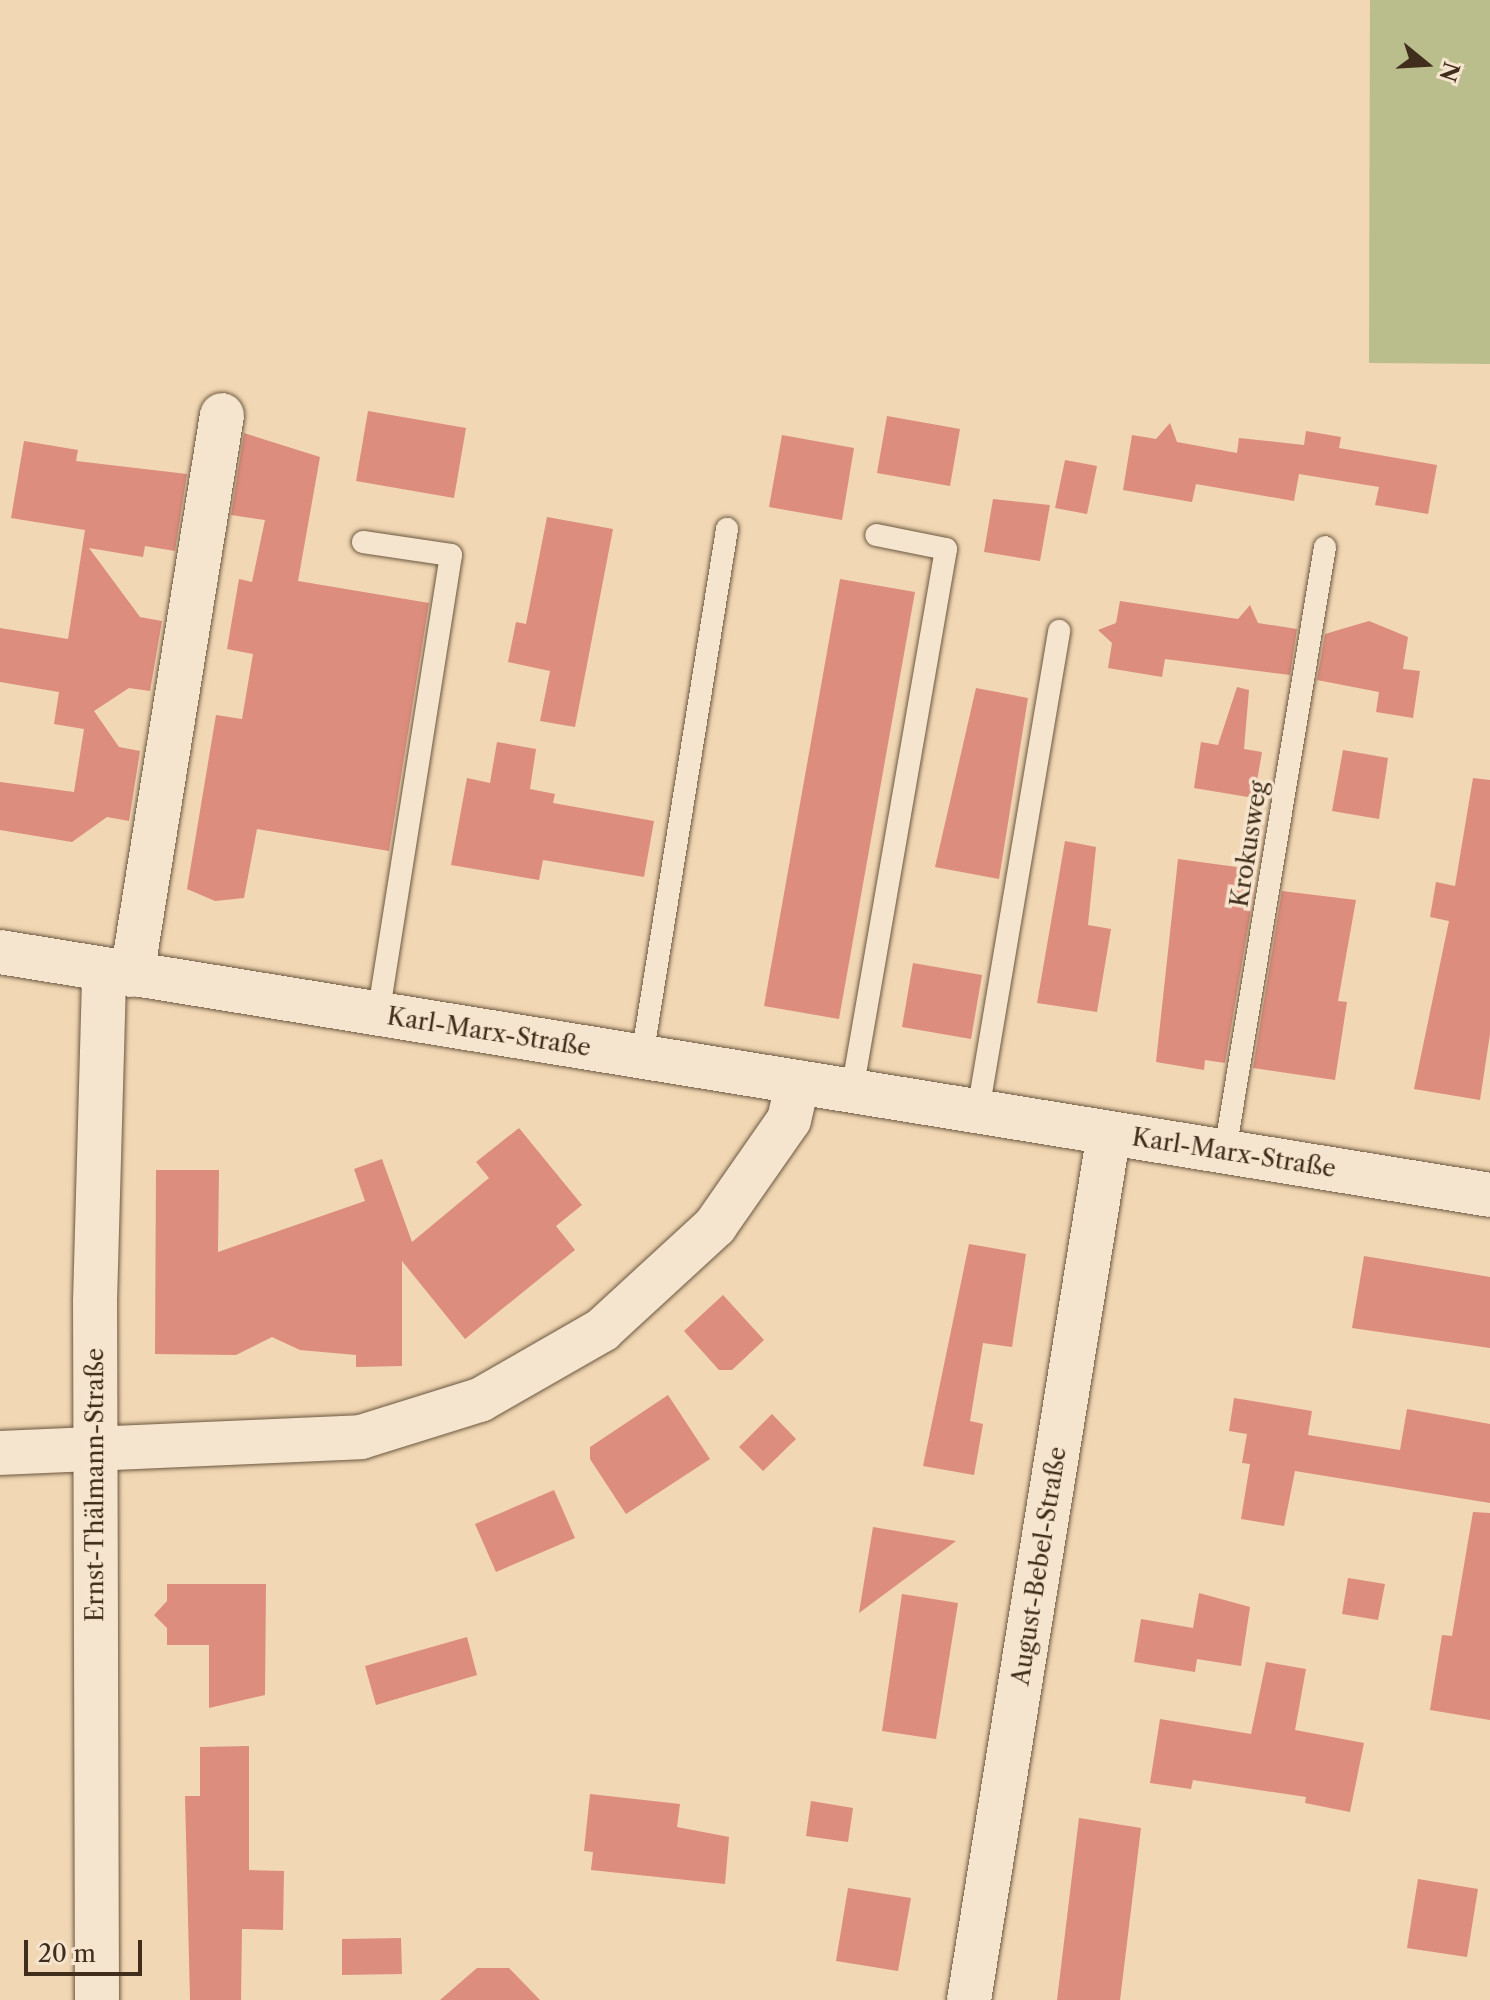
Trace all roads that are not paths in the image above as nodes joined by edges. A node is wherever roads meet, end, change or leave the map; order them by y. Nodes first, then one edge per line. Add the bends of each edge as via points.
1 (222, 415) dead end
2 (727, 529) dead end
3 (876, 535) dead end
4 (363, 542) dead end
5 (1325, 547) dead end
6 (1059, 631) dead end
7 (0, 952) edge
8 (125, 960) junction
9 (378, 1014) junction
10 (642, 1057) junction
11 (798, 1082) junction
12 (852, 1091) junction
13 (978, 1111) junction
14 (1109, 1133) junction
15 (1225, 1151) junction
16 (1490, 1195) edge
17 (95, 1452) junction
18 (0, 1453) edge
19 (97, 2000) edge
20 (969, 2000) edge

1 - 8 street
2 - 10 lane
3 - 12 lane via 946,549
4 - 9 lane via 451,555
5 - 15 lane, Krokusweg
6 - 13 lane
7 - 8 street, Karl-Marx-Straße
8 - 9 street, Karl-Marx-Straße
8 - 17 street, Ernst-Thälmann-Straße via 97,1021
9 - 10 street, Karl-Marx-Straße
10 - 11 street, Karl-Marx-Straße
11 - 12 street, Karl-Marx-Straße
11 - 17 street via 789,1120 715,1226 602,1330 480,1400 361,1437 326,1432
12 - 13 street, Karl-Marx-Straße
13 - 14 street, Karl-Marx-Straße
14 - 15 street, Karl-Marx-Straße
14 - 20 street, August-Bebel-Straße
15 - 16 street, Karl-Marx-Straße
17 - 18 street
17 - 19 street, Ernst-Thälmann-Straße

